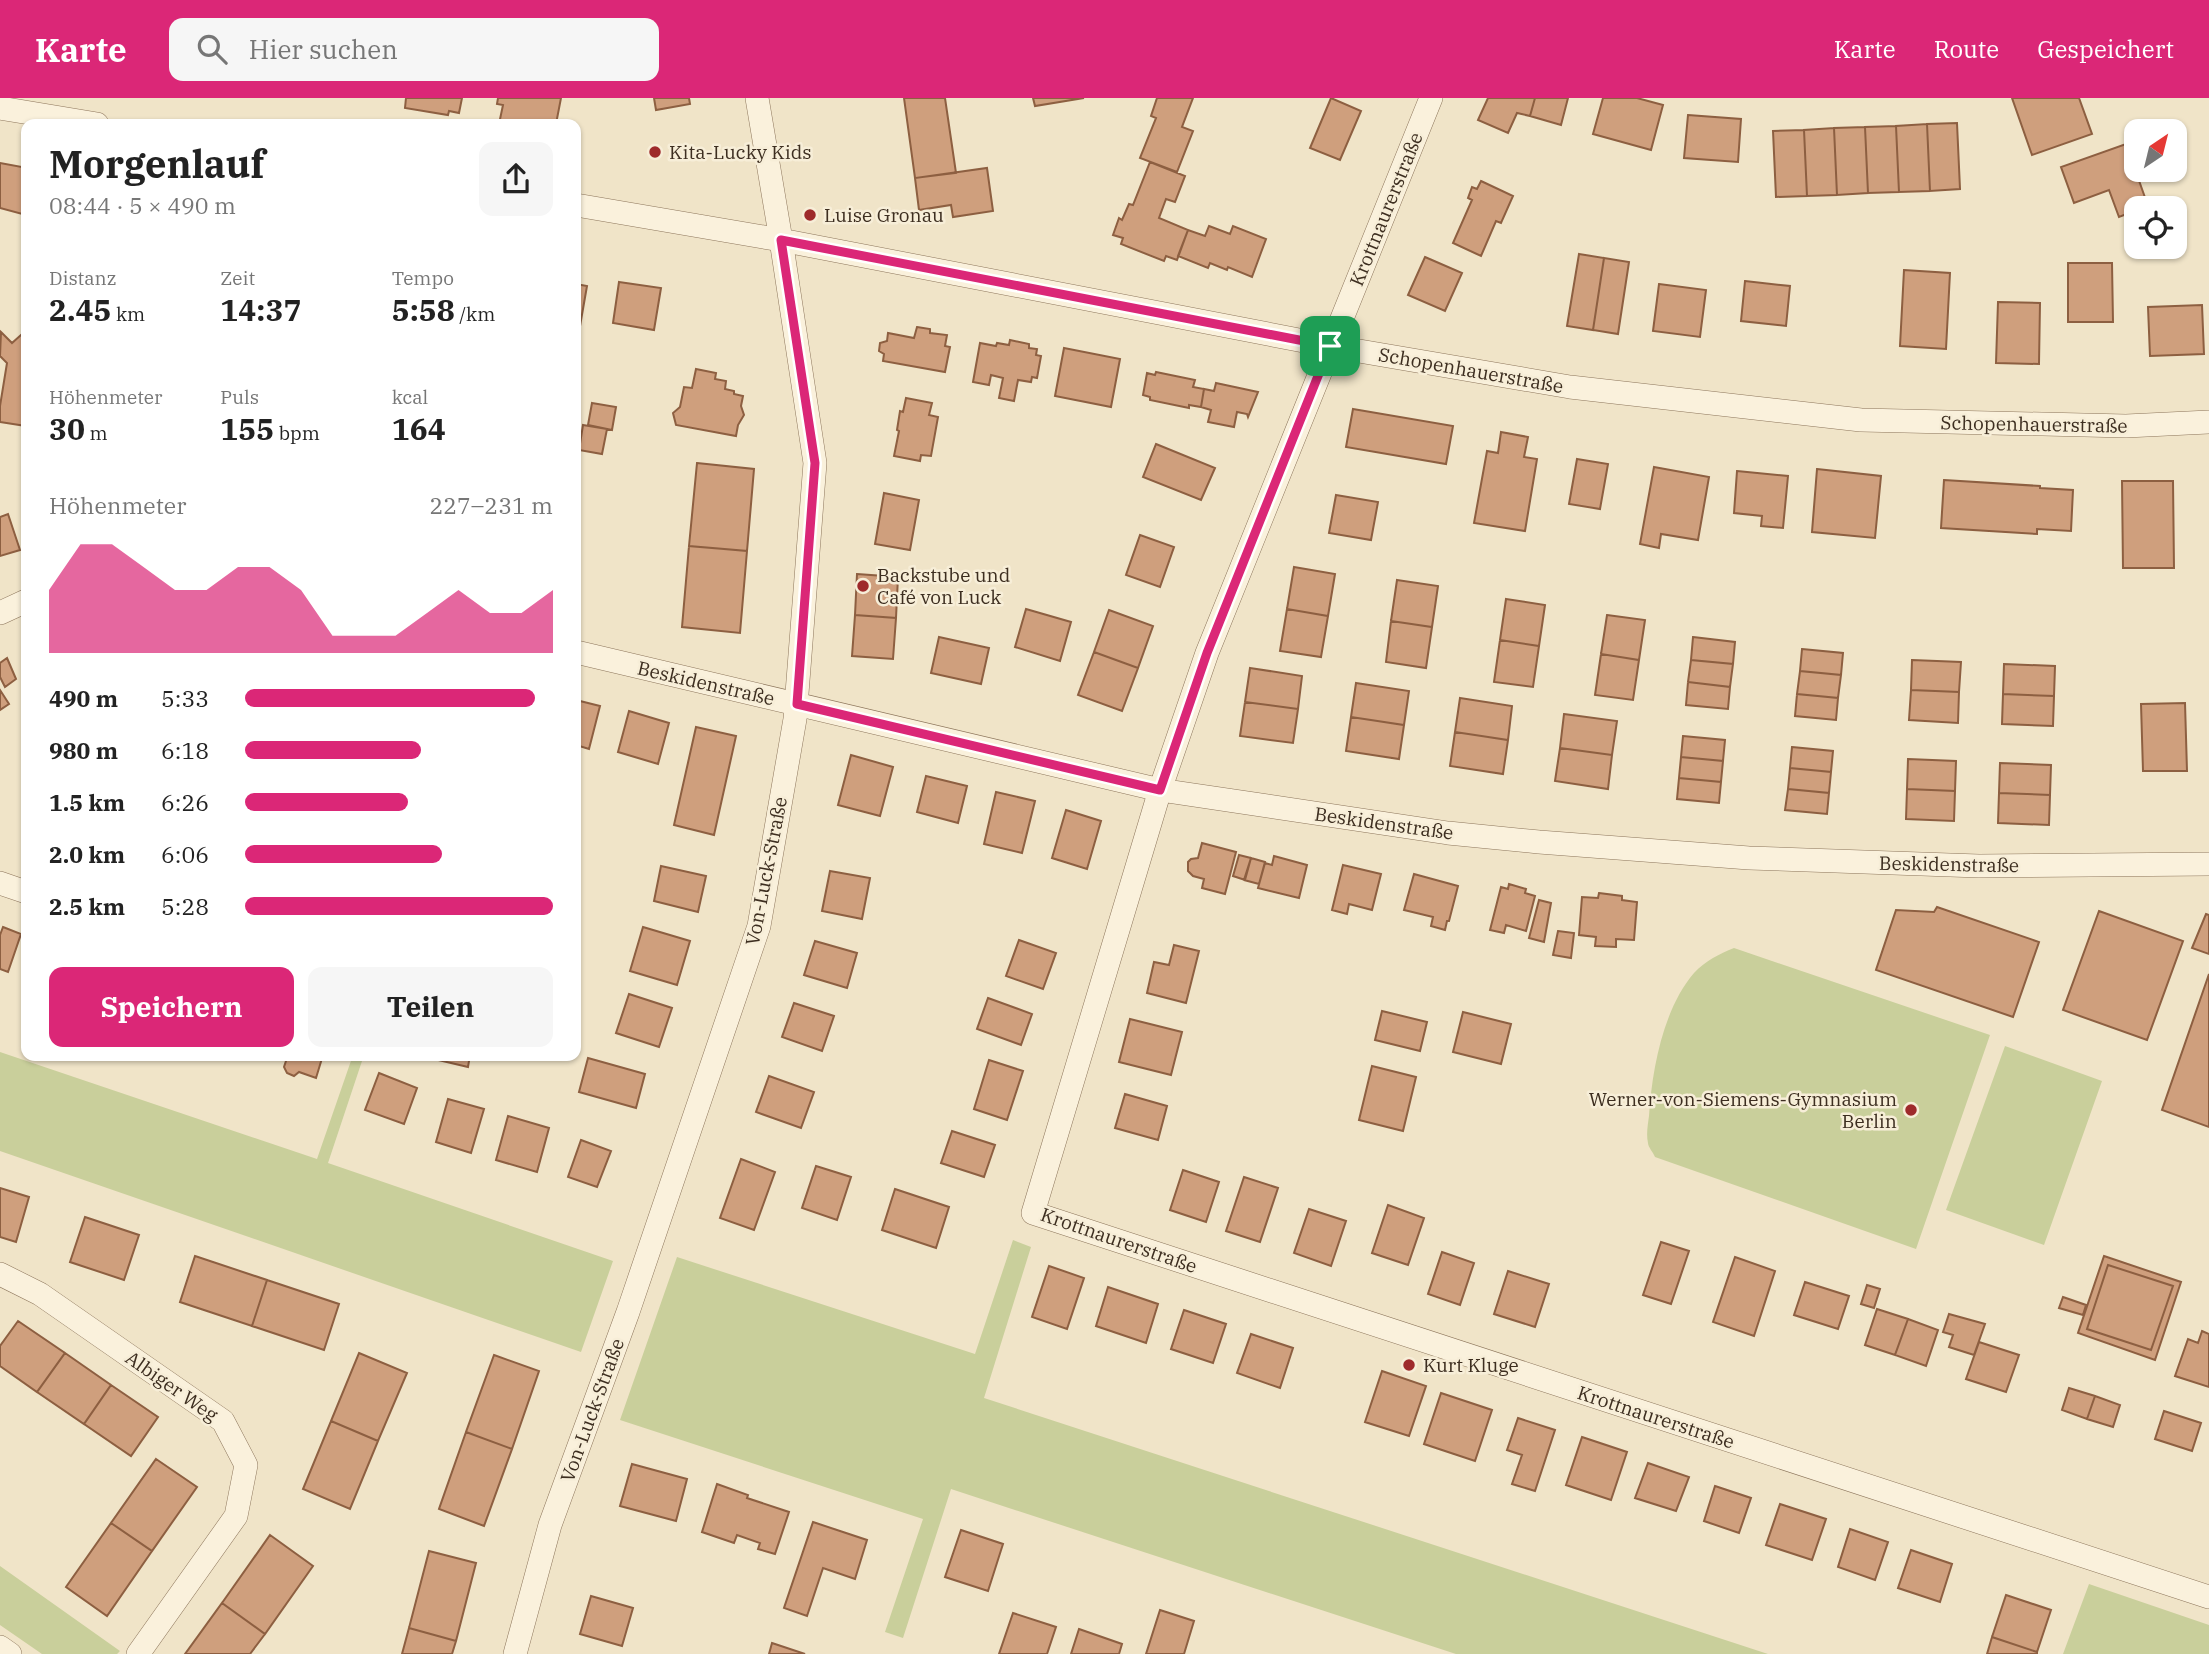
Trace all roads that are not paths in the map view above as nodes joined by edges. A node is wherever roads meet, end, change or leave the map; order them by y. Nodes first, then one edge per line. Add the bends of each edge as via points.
1 (757, 98) edge
2 (1431, 98) edge
3 (0, 108) edge
4 (67, 119) edge
5 (581, 206) edge
6 (781, 240) junction
7 (1330, 346) junction
8 (2209, 422) edge
9 (21, 603) edge
10 (0, 613) edge
11 (581, 653) edge
12 (797, 704) junction
13 (1160, 790) junction
14 (2209, 864) edge
15 (0, 883) edge
16 (21, 890) edge
17 (0, 1274) edge
18 (2209, 1597) edge
19 (0, 1647) edge
20 (10, 1654) edge
21 (138, 1654) edge
22 (515, 1654) edge

1 - 6 street, Von-Luck-Straße
2 - 7 street, Krottnaurerstraße
3 - 4 street
5 - 6 street, Schopenhauerstraße
6 - 7 street, Schopenhauerstraße
6 - 12 street, Von-Luck-Straße via 815,463
7 - 8 street, Schopenhauerstraße via 1570,387 1861,420 2126,426
7 - 13 street, Krottnaurerstraße via 1207,653
9 - 10 street
11 - 12 street, Beskidenstraße
12 - 13 street, Beskidenstraße
12 - 22 street, Von-Luck-Straße via 759,926 550,1525
13 - 14 street, Beskidenstraße via 1448,833 1668,853 1966,866
13 - 18 street, Krottnaurerstraße via 1033,1213
15 - 16 street
17 - 21 street, Albiger Weg via 40,1294 223,1421 246,1465 236,1516
19 - 20 street

